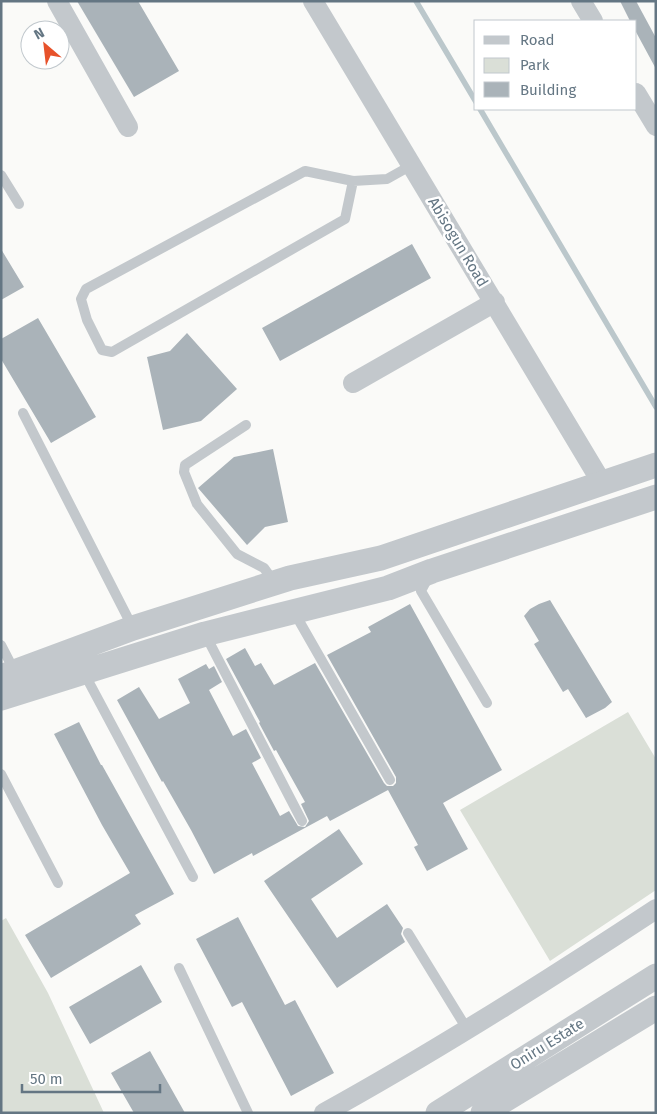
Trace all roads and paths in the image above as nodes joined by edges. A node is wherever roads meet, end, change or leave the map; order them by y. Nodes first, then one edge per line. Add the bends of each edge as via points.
1 (57, 1) edge
2 (313, 1) edge
3 (581, 1) edge
4 (592, 20) edge
5 (637, 95) edge
6 (656, 126) edge
7 (128, 127) dead end
8 (412, 165) junction
9 (1, 175) edge
10 (353, 181) junction
11 (19, 204) dead end
12 (495, 302) junction
13 (353, 383) dead end
14 (23, 414) dead end
15 (246, 425) dead end
16 (656, 465) edge
17 (602, 483) junction
18 (656, 497) edge
19 (381, 558) junction
20 (432, 571) junction
21 (274, 583) junction
22 (388, 588) junction
23 (293, 611) junction
24 (133, 628) junction
25 (205, 634) junction
26 (1, 645) edge
27 (84, 672) junction
28 (9, 675) edge
29 (1, 698) edge
30 (487, 703) dead end
31 (1, 774) edge
32 (390, 780) dead end
33 (302, 821) dead end
34 (193, 877) dead end
35 (58, 883) dead end
36 (656, 910) edge
37 (408, 933) dead end
38 (180, 968) dead end
39 (656, 976) edge
40 (656, 1008) edge
41 (467, 1029) junction
42 (248, 1113) edge
43 (324, 1113) edge
44 (438, 1113) edge
45 (483, 1113) edge

1 - 7 street
2 - 8 street, Abisogun Road
3 - 4 street
5 - 6 street
8 - 10 lane via 387,179
8 - 12 street, Abisogun Road
9 - 11 lane
10 - 10 lane via 304,171 86,289 81,298 87,320 102,350 112,352 345,219
12 - 13 street
12 - 17 street, Abisogun Road
14 - 24 lane
15 - 21 lane via 185,465 184,472 197,504 231,547 237,554 264,568
16 - 17 street
17 - 19 street
18 - 20 street
19 - 21 street
19 - 22 street
20 - 22 street
20 - 30 lane via 421,591
21 - 24 street
22 - 23 street
23 - 25 street
23 - 32 lane
24 - 28 street
25 - 27 street
25 - 33 lane
26 - 28 lane
27 - 29 street
27 - 34 lane
31 - 35 lane
36 - 41 street
37 - 41 lane
38 - 42 lane
39 - 44 street, Oniru Estate
40 - 45 street, Oniru Estate
41 - 43 street

